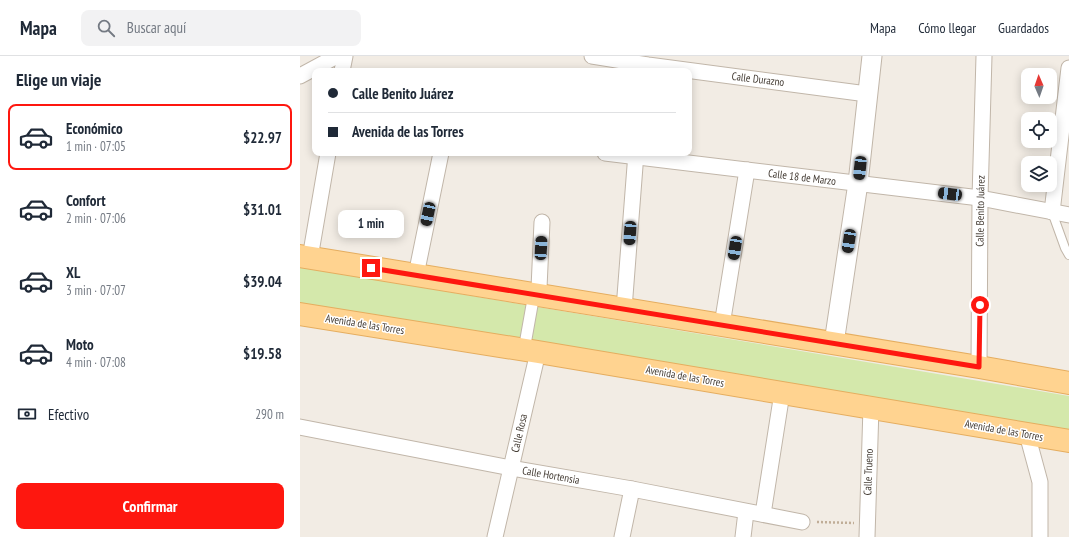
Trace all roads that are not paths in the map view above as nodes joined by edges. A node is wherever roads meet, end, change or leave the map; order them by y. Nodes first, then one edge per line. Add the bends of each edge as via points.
1 (337, 56) edge
2 (345, 56) edge
3 (592, 56) edge
4 (872, 56) edge
5 (984, 56) edge
6 (648, 64) edge
7 (315, 68) edge
8 (343, 68) edge
9 (677, 68) edge
10 (1069, 68) edge
11 (312, 70) edge
12 (692, 70) edge
13 (300, 76) edge
14 (867, 94) junction
15 (327, 156) edge
16 (440, 156) edge
17 (636, 156) edge
18 (643, 156) edge
19 (747, 170) junction
20 (858, 183) junction
21 (980, 198) junction
22 (1052, 212) junction
23 (1069, 215) edge
24 (542, 222) dead end
25 (1069, 255) edge
26 (305, 257) edge
27 (416, 275) junction
28 (537, 295) junction
29 (624, 309) junction
30 (300, 314) edge
31 (722, 325) junction
32 (834, 343) junction
33 (531, 351) junction
34 (979, 367) junction
35 (1069, 383) edge
36 (782, 393) junction
37 (871, 407) junction
38 (300, 426) edge
39 (1027, 434) junction
40 (1069, 441) edge
41 (511, 468) junction
42 (632, 489) junction
43 (746, 512) junction
44 (763, 514) junction
45 (802, 522) road end
46 (867, 530) edge
47 (495, 537) edge
48 (622, 537) edge
49 (743, 537) edge
50 (1040, 537) edge

1 - 7 street
2 - 8 street
3 - 6 street, Calle Durazno
4 - 14 street
5 - 21 street, Calle Benito Juárez
6 - 9 street, Calle Durazno
10 - 22 street
11 - 13 street
12 - 14 street, Calle Durazno
14 - 20 street
15 - 26 street
16 - 27 street
17 - 29 street
18 - 19 street, Calle 18 de Marzo
19 - 20 street, Calle 18 de Marzo
19 - 31 street
20 - 21 street, Calle 18 de Marzo
20 - 32 street
21 - 22 street, Calle 18 de Marzo
21 - 34 street, Calle Benito Juárez
22 - 23 street, Calle 18 de Marzo
22 - 25 lane
24 - 28 street
26 - 27 main road
27 - 28 main road
28 - 29 main road
28 - 33 street
29 - 31 main road
30 - 33 main road, Avenida de las Torres
31 - 32 main road
32 - 34 main road
33 - 36 main road, Avenida de las Torres
33 - 41 street, Calle Rosa
34 - 35 main road
36 - 37 main road, Avenida de las Torres
36 - 44 street
37 - 39 main road, Avenida de las Torres
37 - 46 street, Calle Trueno
38 - 41 street, Calle Hortensia
39 - 40 main road, Avenida de las Torres
39 - 50 street via 1040,482
41 - 42 street, Calle Hortensia
41 - 47 street, Calle Rosa
42 - 43 street, Calle Hortensia
42 - 48 street
43 - 44 street, Calle Hortensia
43 - 49 street
44 - 45 street, Calle Hortensia

